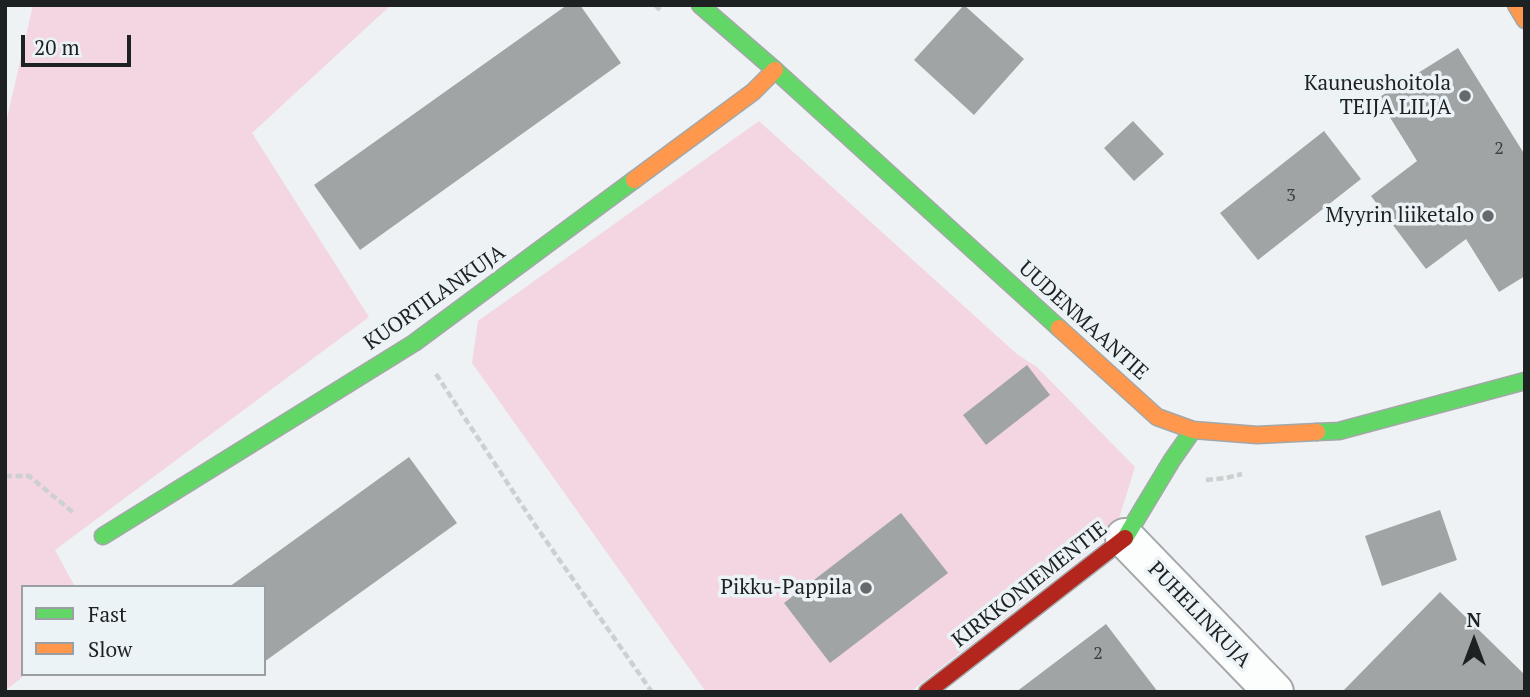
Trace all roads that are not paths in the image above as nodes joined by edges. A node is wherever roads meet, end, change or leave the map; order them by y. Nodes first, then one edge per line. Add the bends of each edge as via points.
1 (700, 5) edge
2 (1516, 5) edge
3 (1525, 20) edge
4 (775, 70) junction
5 (1525, 381) edge
6 (1192, 430) junction
7 (103, 536) road end
8 (1125, 538) junction
9 (927, 692) edge
10 (1273, 692) edge

1 - 4 street, UUDENMAANTIE
2 - 3 street
4 - 6 street, UUDENMAANTIE via 1157,417
4 - 7 street, KUORTILANKUJA via 753,92 414,343
5 - 6 street, UUDENMAANTIE via 1339,431 1257,435
6 - 8 street, KIRKKONIEMENTIE
8 - 9 street, KIRKKONIEMENTIE
8 - 10 street, PUHELINKUJA

